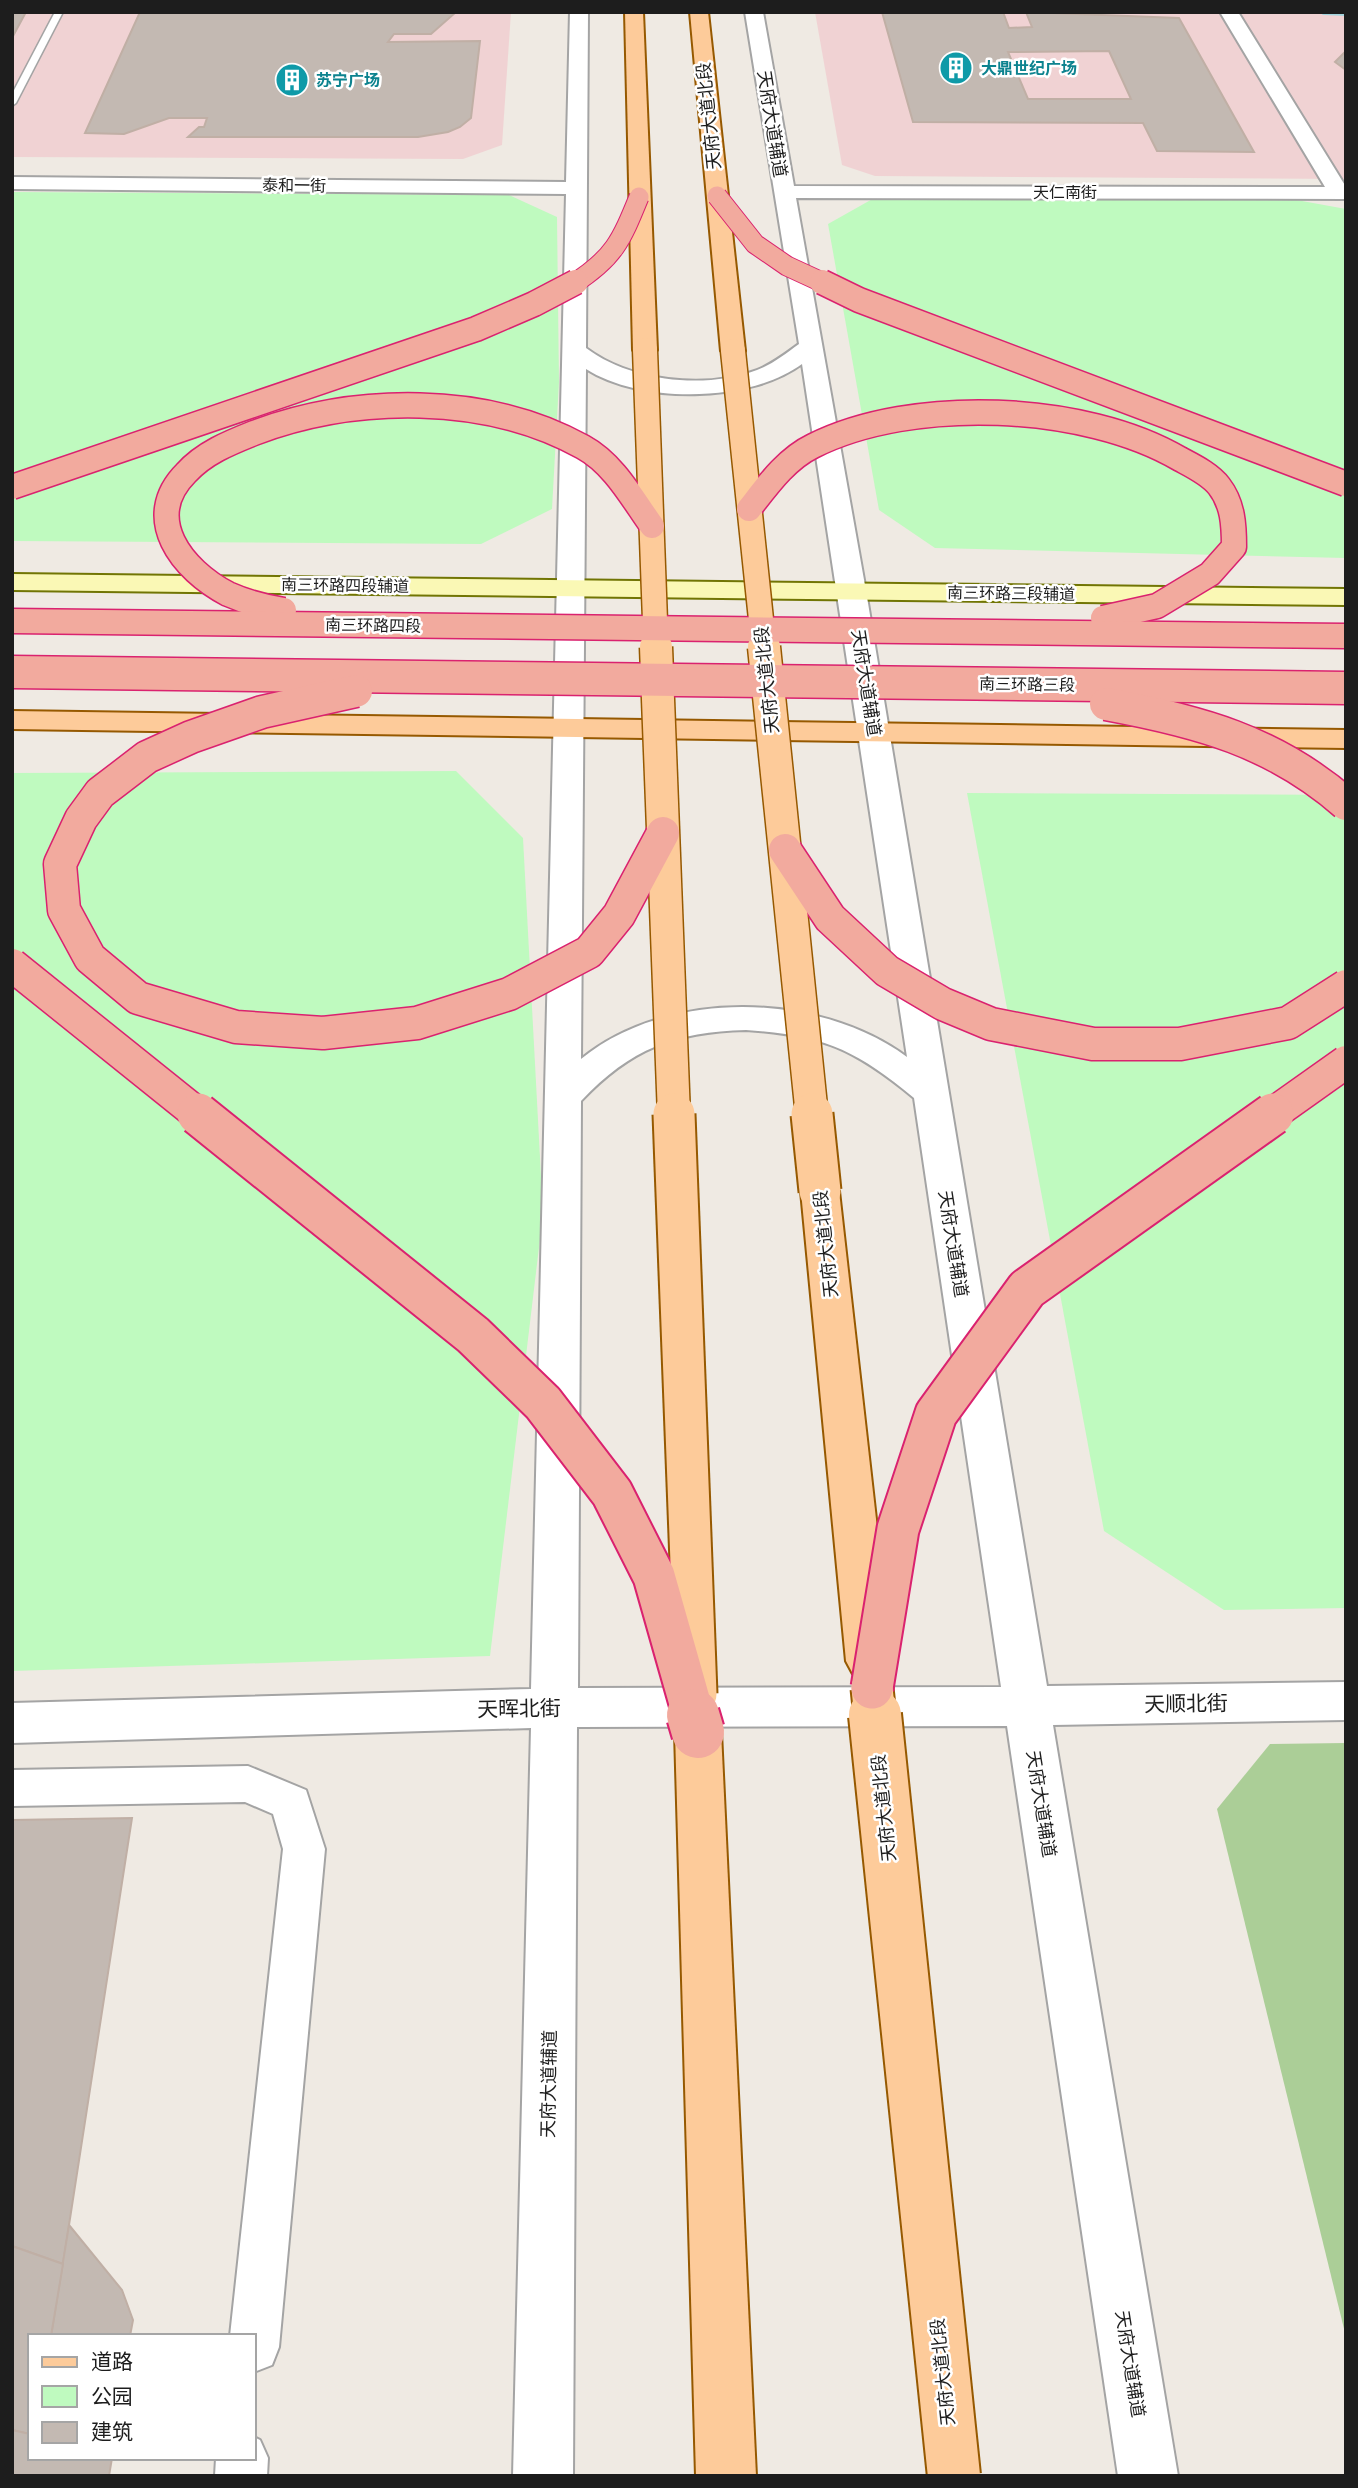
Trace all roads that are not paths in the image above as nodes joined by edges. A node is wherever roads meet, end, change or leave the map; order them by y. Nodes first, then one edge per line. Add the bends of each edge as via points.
1 (59, 12) edge
2 (579, 12) edge
3 (634, 12) edge
4 (699, 12) edge
5 (754, 12) edge
6 (1229, 12) edge
7 (12, 103) edge
8 (12, 183) edge
9 (576, 188) junction
10 (783, 192) junction
11 (1342, 192) edge
12 (717, 196) junction
13 (639, 197) junction
14 (810, 347) junction
15 (574, 350) junction
16 (1346, 484) edge
17 (12, 487) edge
18 (749, 509) junction
19 (652, 526) junction
20 (12, 582) edge
21 (570, 588) junction
22 (677, 589) joint
23 (852, 591) junction
24 (1346, 597) edge
25 (12, 621) edge
26 (370, 625) junction
27 (1022, 632) junction
28 (1346, 636) edge
29 (12, 672) edge
30 (434, 677) junction
31 (983, 684) junction
32 (1346, 688) edge
33 (12, 720) edge
34 (568, 727) junction
35 (873, 732) junction
36 (1346, 738) edge
37 (1346, 804) edge
38 (663, 833) junction
39 (785, 850) junction
40 (12, 965) edge
41 (1346, 986) edge
42 (1346, 1062) edge
43 (929, 1092) junction
44 (563, 1098) junction
45 (872, 1688) junction
46 (1346, 1701) edge
47 (1025, 1706) junction
48 (554, 1708) junction
49 (12, 1723) edge
50 (698, 1732) junction
51 (12, 1788) edge
52 (255, 2334) edge
53 (543, 2476) edge
54 (726, 2476) edge
55 (954, 2476) edge
56 (1148, 2476) edge

1 - 7 lane
2 - 9 street, 天府大道辅道
3 - 13 main road
4 - 12 main road, 天府大道北段
5 - 10 street, 天府大道辅道
6 - 11 street
8 - 9 street, 泰和一街
9 - 15 street, 天府大道辅道
10 - 11 street, 天仁南街
10 - 14 street, 天府大道辅道
12 - 16 highway, bridge via 755,244 787,266 859,300
12 - 18 main road, 天府大道北段, bridge
13 - 17 highway, bridge via 620,242 595,268 549,298 476,329
13 - 19 main road, bridge
14 - 15 street via 760,376 706,385 621,378 594,366
14 - 23 street, 天府大道辅道
15 - 21 street, 天府大道辅道
18 - 27 highway, bridge via 778,474 810,448 863,426 976,413 1048,416 1118,431 1176,453 1218,484 1234,514 1234,547 1210,574 1157,606
18 - 39 main road, 天府大道北段, bridge
19 - 26 highway, bridge via 612,470 584,448 530,424 485,413 427,407 311,415 219,448 186,472 166,500 166,527 198,571 227,593 264,607
19 - 38 main road, bridge
20 - 21 main road, 南三环路四段辅道
21 - 22 main road, 南三环路四段辅道
21 - 34 street, 天府大道辅道
22 - 23 main road, 南三环路三段辅道
23 - 24 main road, 南三环路三段辅道
23 - 35 street, 天府大道辅道
25 - 26 highway, 南三环路四段, bridge
26 - 27 highway, 南三环路四段, bridge
27 - 28 highway, bridge
29 - 30 highway, bridge
30 - 31 highway, 南三环路三段, bridge
30 - 38 highway, bridge via 250,716 147,757 100,793 81,819 60,864 64,910 90,958 138,998 236,1027 323,1033 417,1023 509,994 589,952 619,915
31 - 32 highway, 南三环路三段, bridge
31 - 37 highway, bridge via 1177,716 1271,749 1321,779
33 - 34 main road
34 - 35 main road
34 - 44 street, 天府大道辅道
35 - 36 main road
35 - 43 street, 天府大道辅道
38 - 50 main road, bridge
39 - 41 highway, bridge via 830,918 887,971 943,1004 991,1024 1093,1044 1180,1044 1289,1023
39 - 45 main road, 天府大道北段, bridge
40 - 50 highway, bridge via 473,1335 543,1403 612,1493 654,1576
42 - 45 highway, bridge via 1027,1289 936,1414 898,1529
43 - 44 street via 886,1057 841,1035 775,1020 716,1020 675,1026 636,1040 598,1063
43 - 47 street, 天府大道辅道
44 - 48 street, 天府大道辅道
45 - 55 main road, 天府大道北段, bridge
46 - 47 street, 天顺北街
47 - 48 street, 天晖北街
47 - 56 street, 天府大道辅道
48 - 49 street, 天晖北街
48 - 53 street, 天府大道辅道
50 - 54 main road
51 - 52 street via 248,1784 291,1803 304,1849

